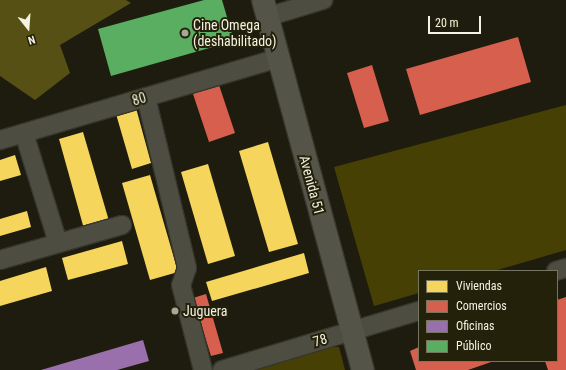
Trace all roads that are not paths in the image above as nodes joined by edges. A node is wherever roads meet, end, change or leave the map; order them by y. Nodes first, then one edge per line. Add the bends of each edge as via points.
1 (323, 0) edge
2 (265, 8) edge
3 (278, 58) junction
4 (146, 97) junction
5 (24, 133) junction
6 (0, 140) edge
7 (122, 225) dead end
8 (58, 242) junction
9 (0, 260) edge
10 (418, 311) edge
11 (351, 330) junction
12 (203, 370) edge
13 (222, 370) edge
14 (363, 370) edge

1 - 2 street
2 - 3 main road, Avenida 51
3 - 4 street, 80
3 - 11 main road, Avenida 51
4 - 5 street, 80
4 - 12 street via 187,268 181,285
5 - 6 street, 80
5 - 8 street
7 - 8 street
8 - 9 street
10 - 11 street, 78
11 - 13 street, 78
11 - 14 main road, Avenida 51

